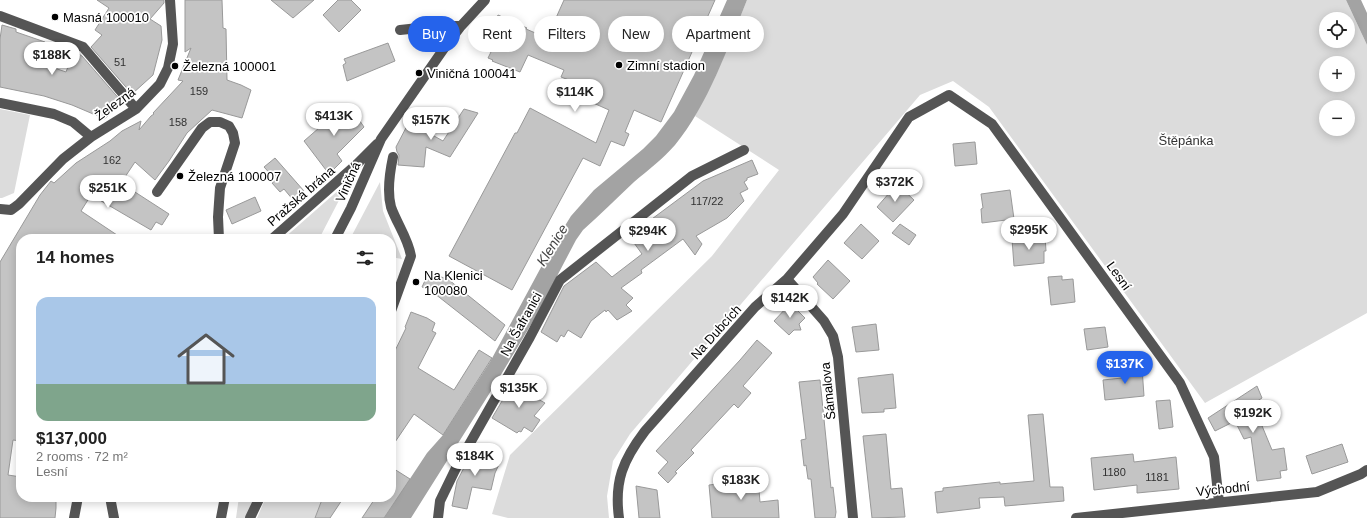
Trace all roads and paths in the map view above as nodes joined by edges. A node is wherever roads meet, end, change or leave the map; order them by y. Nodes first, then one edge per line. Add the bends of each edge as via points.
1 (170, 0) edge
2 (485, 0) edge
3 (0, 16) edge
4 (461, 26) junction
5 (400, 30) dead end
6 (949, 95) joint
7 (0, 103) edge
8 (136, 109) junction
9 (91, 137) junction
10 (381, 138) junction
11 (744, 150) dead end
12 (393, 157) dead end
13 (157, 192) dead end
14 (0, 209) edge
15 (219, 234) edge
16 (278, 234) edge
17 (338, 234) edge
18 (787, 279) junction
19 (396, 298) edge
20 (1367, 470) edge
21 (77, 502) edge
22 (111, 502) edge
23 (224, 502) edge
24 (258, 502) edge
25 (1219, 502) junction
26 (1146, 514) edge
27 (74, 518) edge
28 (114, 518) edge
29 (221, 518) edge
30 (250, 518) edge
31 (438, 518) edge
32 (620, 518) edge
33 (853, 518) edge
34 (1076, 518) edge

1 - 8 street, Železná via 173,44 168,68 160,84
2 - 4 street, Viničná
3 - 8 street via 83,47
4 - 5 street
4 - 10 street, Viničná
6 - 18 street, Na Dubcích via 909,117 843,214
6 - 25 street, Lesní via 992,124 1180,383 1214,456
7 - 9 street via 54,114 73,122
8 - 9 street, Železná
9 - 14 street, Železná via 63,159 19,204 11,210
10 - 16 street, Pražská brána via 357,164
10 - 17 street, Viničná via 352,208
11 - 31 street, Na Šafranici via 692,176 560,280 457,466 440,501
12 - 19 street via 389,177 391,206 412,256
13 - 15 street via 202,128 210,122 220,122 229,126 235,142 220,188
18 - 32 street, Na Dubcích via 755,307 631,449 619,483 617,504
18 - 33 street, Šámalova via 824,321 833,336 838,357
20 - 25 street, Východní via 1317,492
21 - 27 street
22 - 28 street
23 - 29 street
24 - 30 street
25 - 26 street, Východní
26 - 34 street, Východní

